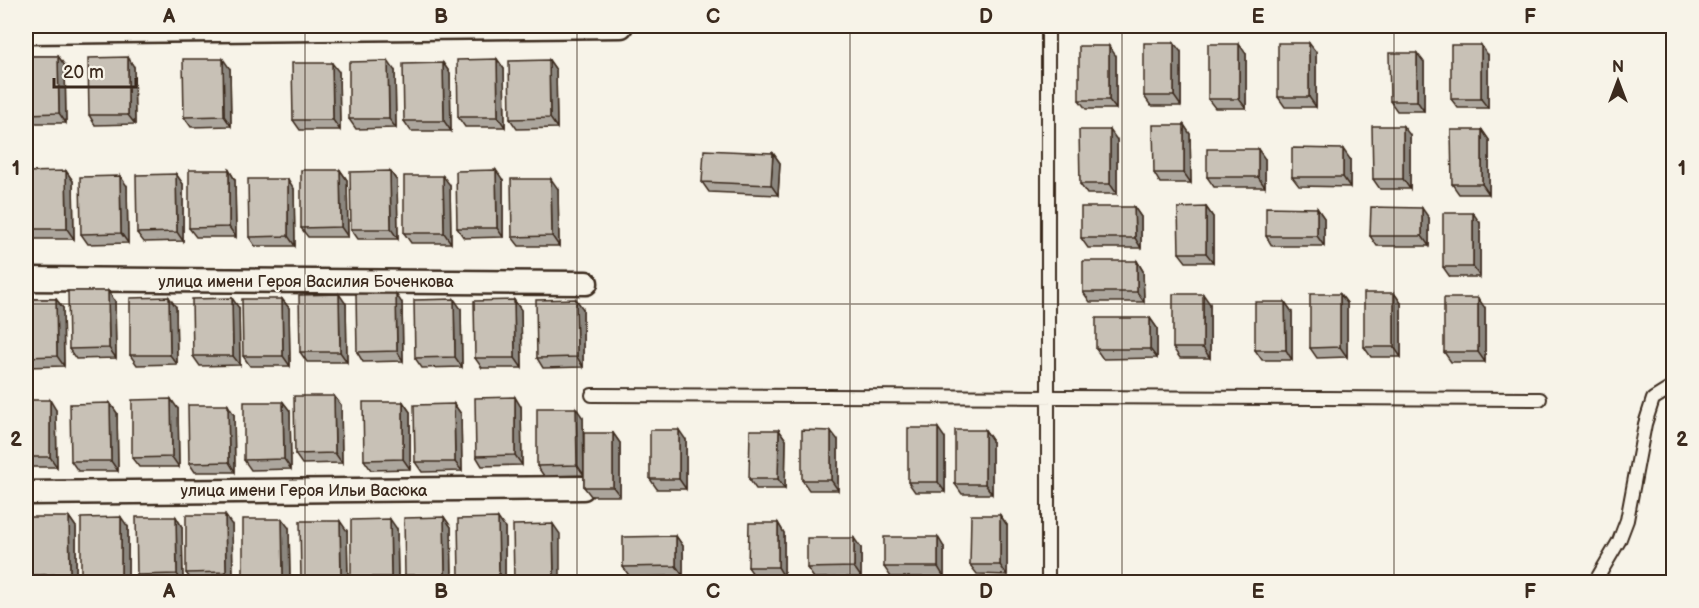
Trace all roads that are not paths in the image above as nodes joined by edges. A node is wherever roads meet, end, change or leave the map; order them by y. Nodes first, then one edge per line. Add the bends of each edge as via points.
1 (621, 26) edge
2 (1048, 26) edge
3 (26, 32) edge
4 (26, 279) edge
5 (586, 283) dead end
6 (1674, 386) edge
7 (592, 395) dead end
8 (1048, 397) junction
9 (1539, 399) dead end
10 (584, 488) edge
11 (26, 493) edge
12 (1048, 582) edge
13 (1595, 582) edge

1 - 3 street
2 - 8 lane
4 - 5 street, улица имени Героя Василия Боченкова
6 - 13 lane via 1653,399 1627,520
7 - 8 lane
8 - 9 lane
8 - 12 lane
10 - 11 street, улица имени Героя Ильи Васюка

